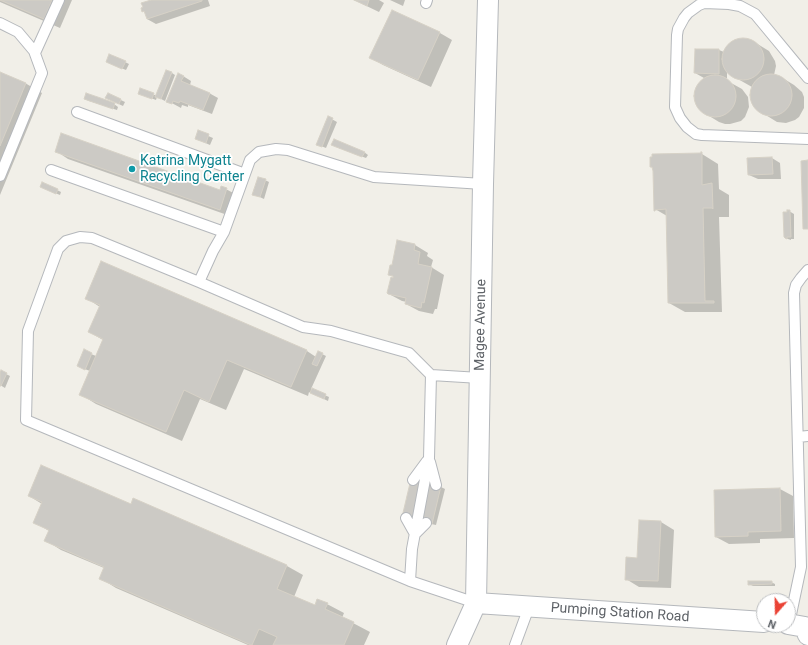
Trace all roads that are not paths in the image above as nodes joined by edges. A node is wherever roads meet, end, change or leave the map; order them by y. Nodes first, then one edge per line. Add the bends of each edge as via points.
1 (59, 0) edge
2 (488, 0) edge
3 (0, 23) edge
4 (35, 53) junction
5 (808, 78) edge
6 (77, 112) dead end
7 (808, 139) edge
8 (51, 170) dead end
9 (245, 174) junction
10 (0, 176) edge
11 (483, 184) junction
12 (224, 232) junction
13 (808, 270) edge
14 (199, 282) junction
15 (431, 375) junction
16 (480, 378) junction
17 (808, 436) edge
18 (798, 437) junction
19 (429, 458) junction
20 (413, 480) dead end
21 (436, 485) dead end
22 (406, 518) dead end
23 (426, 523) dead end
24 (804, 532) edge
25 (415, 534) junction
26 (410, 581) junction
27 (476, 603) junction
28 (529, 607) junction
29 (756, 621) edge
30 (802, 631) edge
31 (457, 645) edge
32 (515, 645) edge

1 - 4 lane
2 - 11 street, Magee Avenue
3 - 4 lane via 18,32
4 - 10 lane via 42,73
5 - 7 lane via 755,14 740,6 704,3 688,13 678,29 675,107 687,127 702,135
6 - 9 lane
8 - 12 lane
9 - 11 lane via 250,160 259,152 276,149 288,150 374,177
9 - 12 lane
11 - 16 street, Magee Avenue
12 - 14 lane via 212,251
13 - 18 lane via 800,278 794,293
14 - 15 lane via 303,327 331,331 409,353
14 - 26 lane via 92,238 80,237 66,241 58,249 28,331 26,420
15 - 16 lane
15 - 19 lane
16 - 27 street, Magee Avenue
17 - 18 lane
18 - 24 lane
19 - 20 lane
19 - 21 lane
19 - 25 lane
22 - 25 lane
23 - 25 lane
24 - 30 lane via 801,567
25 - 26 lane
26 - 27 lane
27 - 28 street, Pumping Station Road
27 - 31 street, Magee Avenue
28 - 29 street, Pumping Station Road
28 - 32 lane

